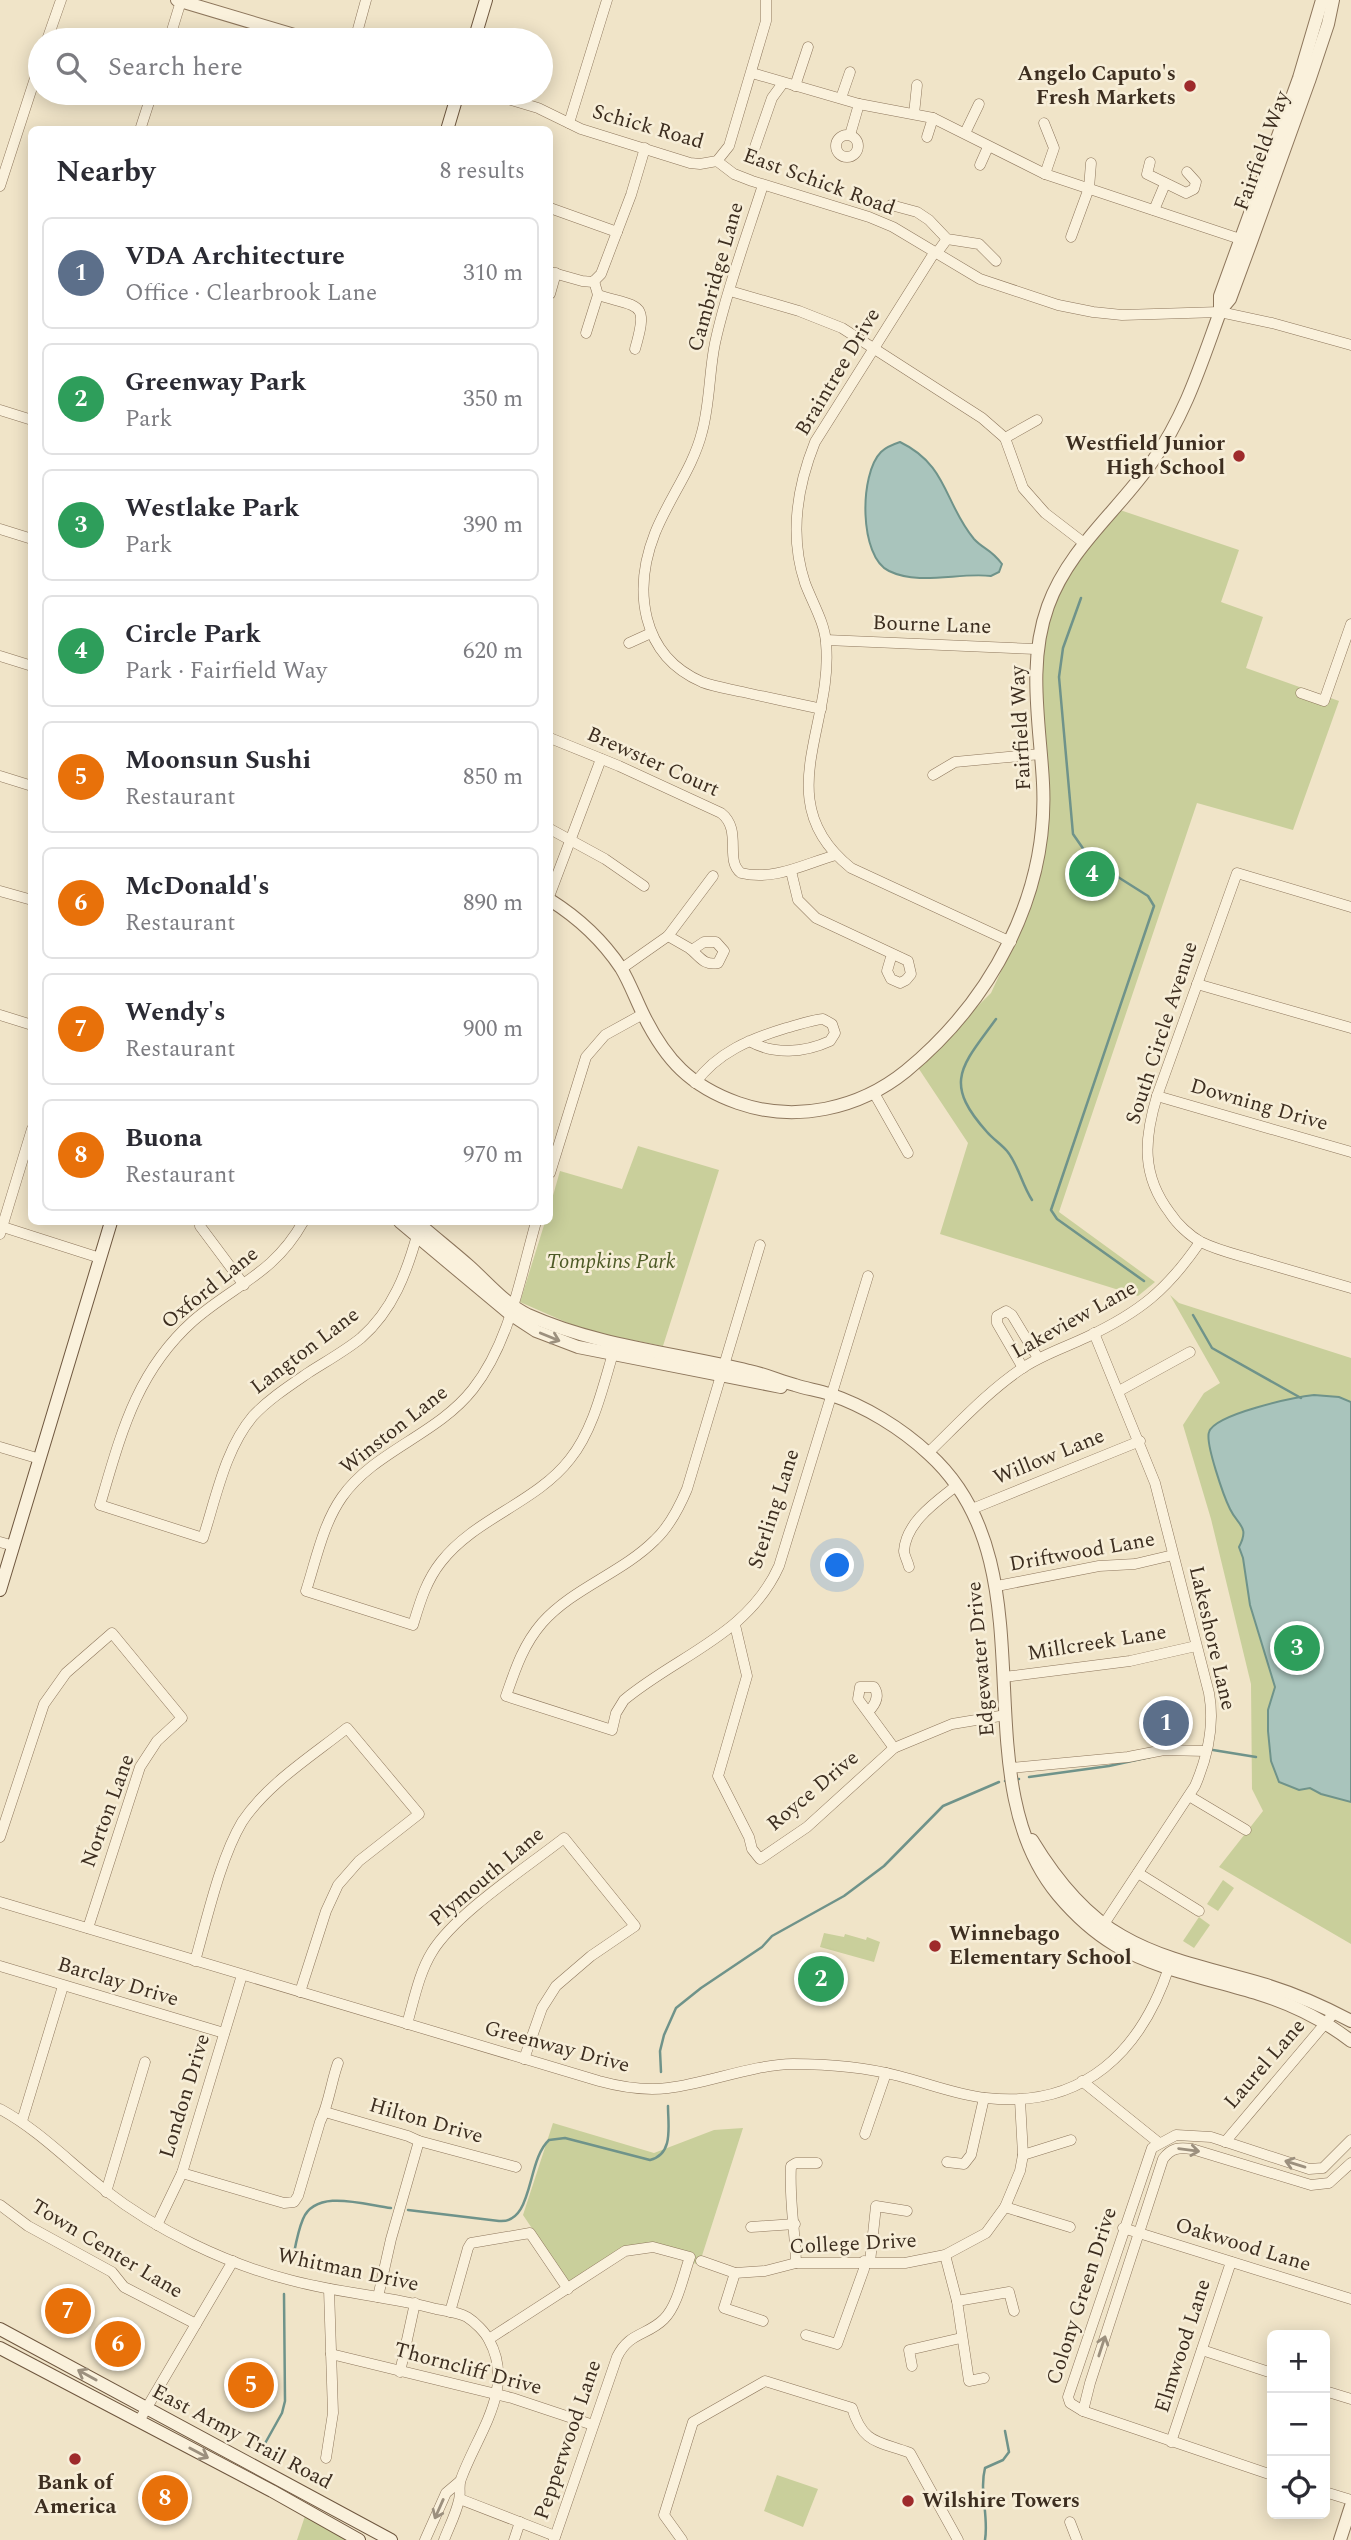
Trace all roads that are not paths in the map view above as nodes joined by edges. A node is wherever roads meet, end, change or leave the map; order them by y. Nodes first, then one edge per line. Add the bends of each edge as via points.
1 (61, 0) edge
2 (366, 0) edge
3 (486, 0) edge
4 (607, 0) edge
5 (766, 0) edge
6 (1322, 0) edge
7 (1333, 0) edge
8 (179, 1) edge
9 (51, 28) edge
10 (172, 28) edge
11 (271, 28) edge
12 (358, 28) edge
13 (478, 28) edge
14 (808, 47) dead end
15 (850, 72) dead end
16 (752, 73) junction
17 (783, 83) junction
18 (917, 85) dead end
19 (795, 86) junction
20 (28, 99) edge
21 (841, 99) junction
22 (859, 104) junction
23 (979, 104) dead end
24 (148, 105) edge
25 (454, 105) edge
26 (528, 105) edge
27 (915, 114) junction
28 (933, 118) junction
29 (569, 123) junction
30 (1044, 123) dead end
31 (142, 126) edge
32 (448, 126) edge
33 (965, 133) junction
34 (850, 135) dead end
35 (927, 137) dead end
36 (755, 147) dead end
37 (988, 147) junction
38 (645, 148) junction
39 (717, 160) junction
40 (1150, 162) dead end
41 (1091, 163) dead end
42 (980, 165) dead end
43 (1188, 172) dead end
44 (1045, 174) junction
45 (1166, 184) junction
46 (763, 185) junction
47 (0, 186) edge
48 (1089, 188) junction
49 (891, 205) dead end
50 (553, 209) edge
51 (1154, 210) junction
52 (617, 232) junction
53 (1071, 237) dead end
54 (947, 239) junction
55 (1245, 240) junction
56 (934, 253) junction
57 (996, 261) dead end
58 (553, 272) edge
59 (594, 281) junction
60 (730, 291) junction
61 (598, 295) junction
62 (1220, 312) junction
63 (586, 332) dead end
64 (1351, 345) edge
65 (874, 348) junction
66 (635, 349) dead end
67 (0, 410) edge
68 (28, 419) edge
69 (1037, 420) dead end
70 (1005, 438) junction
71 (0, 529) edge
72 (28, 538) edge
73 (1084, 543) junction
74 (1351, 624) edge
75 (651, 633) junction
76 (826, 640) junction
77 (629, 643) dead end
78 (1037, 649) junction
79 (0, 656) edge
80 (28, 665) edge
81 (1301, 693) dead end
82 (821, 709) junction
83 (553, 739) edge
84 (1041, 754) junction
85 (601, 759) junction
86 (933, 775) dead end
87 (0, 776) edge
88 (28, 785) edge
89 (553, 830) edge
90 (572, 839) junction
91 (836, 855) junction
92 (791, 871) junction
93 (713, 876) dead end
94 (553, 886) edge
95 (644, 886) dead end
96 (0, 891) edge
97 (28, 899) edge
98 (553, 902) edge
99 (1351, 907) edge
100 (668, 936) junction
101 (1011, 942) junction
102 (692, 950) dead end
103 (892, 954) dead end
104 (621, 969) junction
105 (1197, 984) junction
106 (643, 1014) junction
107 (0, 1015) edge
108 (28, 1024) edge
109 (1351, 1028) edge
110 (749, 1041) junction
111 (695, 1083) junction
112 (874, 1093) junction
113 (1157, 1096) junction
114 (28, 1142) edge
115 (1351, 1152) edge
116 (908, 1153) dead end
117 (553, 1164) edge
118 (110, 1225) edge
119 (301, 1225) edge
120 (535, 1225) edge
121 (200, 1226) dead end
122 (419, 1226) edge
123 (1, 1229) edge
124 (1200, 1241) junction
125 (760, 1245) dead end
126 (100, 1258) junction
127 (868, 1276) dead end
128 (244, 1286) junction
129 (1351, 1288) edge
130 (511, 1309) junction
131 (1094, 1333) junction
132 (614, 1348) junction
133 (1190, 1352) dead end
134 (1038, 1358) junction
135 (1023, 1368) junction
136 (723, 1371) junction
137 (1119, 1391) junction
138 (830, 1394) junction
139 (1140, 1441) junction
140 (0, 1447) edge
141 (928, 1453) junction
142 (40, 1459) junction
143 (956, 1486) junction
144 (100, 1505) joint
145 (972, 1508) junction
146 (0, 1542) edge
147 (14, 1546) junction
148 (1173, 1555) junction
149 (909, 1567) dead end
150 (997, 1586) junction
151 (0, 1590) edge
152 (735, 1625) junction
153 (1196, 1646) junction
154 (1004, 1677) junction
155 (867, 1712) dead end
156 (1006, 1715) junction
157 (894, 1748) junction
158 (1205, 1751) junction
159 (1010, 1768) junction
160 (1189, 1796) junction
161 (1247, 1830) dead end
162 (0, 1837) edge
163 (1138, 1872) junction
164 (0, 1902) edge
165 (1199, 1911) dead end
166 (88, 1928) junction
167 (1101, 1929) junction
168 (195, 1961) junction
169 (1170, 1963) junction
170 (0, 1966) edge
171 (242, 1975) junction
172 (63, 1986) junction
173 (300, 1992) junction
174 (1334, 2013) junction
175 (1351, 2021) edge
176 (407, 2024) junction
177 (1325, 2024) junction
178 (224, 2033) junction
179 (1351, 2041) edge
180 (524, 2059) junction
181 (145, 2062) dead end
182 (338, 2063) dead end
183 (886, 2073) junction
184 (1083, 2081) junction
185 (985, 2098) junction
186 (1020, 2099) junction
187 (0, 2109) edge
188 (325, 2112) junction
189 (22, 2121) junction
190 (865, 2134) dead end
191 (1070, 2140) dead end
192 (1351, 2140) edge
193 (419, 2141) junction
194 (1226, 2141) junction
195 (1159, 2143) junction
196 (1023, 2154) junction
197 (947, 2162) dead end
198 (817, 2163) dead end
199 (1351, 2163) edge
200 (516, 2167) dead end
201 (182, 2174) junction
202 (106, 2192) junction
203 (0, 2205) edge
204 (1005, 2207) junction
205 (907, 2211) dead end
206 (795, 2224) junction
207 (157, 2225) junction
208 (751, 2227) dead end
209 (1070, 2227) dead end
210 (1124, 2228) junction
211 (1139, 2233) junction
212 (945, 2255) junction
213 (233, 2261) junction
214 (701, 2261) dead end
215 (867, 2261) junction
216 (1231, 2262) junction
217 (796, 2263) junction
218 (735, 2273) junction
219 (329, 2289) junction
220 (568, 2289) junction
221 (378, 2297) junction
222 (1351, 2299) edge
223 (957, 2301) junction
224 (415, 2303) junction
225 (1014, 2311) dead end
226 (450, 2312) junction
227 (763, 2321) dead end
228 (196, 2324) junction
229 (0, 2329) edge
230 (806, 2335) dead end
231 (961, 2338) junction
232 (489, 2339) junction
233 (0, 2348) edge
234 (1202, 2350) junction
235 (331, 2354) junction
236 (912, 2366) dead end
237 (1267, 2371) edge
238 (400, 2372) junction
239 (984, 2378) dead end
240 (1330, 2392) edge
241 (498, 2395) junction
242 (1351, 2399) edge
243 (147, 2408) junction
244 (1083, 2411) junction
245 (139, 2421) junction
246 (593, 2425) junction
247 (1171, 2442) junction
248 (326, 2458) dead end
249 (1267, 2473) edge
250 (459, 2483) junction
251 (1330, 2493) edge
252 (460, 2499) junction
253 (1351, 2500) edge
254 (1351, 2506) edge
255 (520, 2522) junction
256 (1070, 2522) dead end
257 (555, 2538) edge
258 (359, 2540) edge
259 (391, 2540) edge
260 (425, 2540) edge
261 (444, 2540) edge
262 (514, 2540) edge
263 (682, 2540) edge
264 (958, 2540) edge
265 (1077, 2540) edge
266 (1340, 2540) edge

1 - 9 street
2 - 12 street
3 - 13 street
4 - 29 street
5 - 16 street via 766,22
6 - 55 street, Fairfield Way
7 - 55 street, Fairfield Way via 1309,81
8 - 10 street
8 - 11 street
14 - 19 street
15 - 21 street
16 - 17 street
16 - 39 street via 729,146
17 - 19 street
17 - 36 street via 772,98
18 - 27 street
19 - 21 street
20 - 47 street
21 - 22 street
22 - 27 street
22 - 34 street
23 - 33 street
24 - 31 street
25 - 32 street
26 - 29 street
27 - 28 street
28 - 33 street
28 - 35 street
29 - 38 street, Schick Road
30 - 44 street via 1054,148
33 - 37 street
37 - 42 street
37 - 44 street
38 - 39 street, Schick Road via 690,163
38 - 52 street
39 - 46 street, East Schick Road via 734,174
40 - 45 street via 1147,174
41 - 48 street
43 - 45 street via 1196,182 1194,189 1185,193
44 - 48 street
45 - 51 street
46 - 56 street, East Schick Road via 869,217
46 - 60 street, Cambridge Lane
48 - 51 street
48 - 53 street
49 - 54 street via 917,212
50 - 52 street
51 - 55 street
52 - 59 street via 603,271
54 - 56 street, Braintree Drive
54 - 57 street via 979,244
55 - 62 street, Fairfield Way via 1230,299
56 - 62 street, East Schick Road via 990,284 1082,310 1140,315
56 - 65 street, Braintree Drive
58 - 59 street
59 - 61 street
60 - 65 street via 815,317
60 - 75 street, Cambridge Lane via 716,339 702,434 654,535 645,568 643,598
61 - 63 street
61 - 66 street via 637,307 642,313
62 - 64 street, East Schick Road
62 - 73 street, Fairfield Way via 1168,439
65 - 70 street
65 - 76 street, Braintree Drive via 815,442 799,493 799,555
67 - 68 street
69 - 70 street
70 - 73 street via 1023,488 1045,513
71 - 72 street
73 - 78 street, Fairfield Way via 1055,589
74 - 81 street via 1324,701
75 - 77 street
75 - 82 street, Cambridge Lane via 674,663 702,682
76 - 78 street, Bourne Lane
76 - 82 street, Braintree Drive via 827,677
78 - 84 street, Fairfield Way
79 - 80 street
82 - 91 street, Braintree Drive via 809,767 809,802 818,831
83 - 85 street, Brewster Court
84 - 86 street via 955,762
84 - 101 street, Fairfield Way via 1044,795 1039,846
85 - 90 street
85 - 92 street, Brewster Court via 728,818 737,870 767,876
87 - 88 street
89 - 90 street
90 - 94 street
90 - 95 street
91 - 92 street
91 - 101 street, Braintree Drive via 865,876
92 - 103 street via 798,900 807,911
93 - 100 street
96 - 97 street
98 - 104 street, Fairfield Way via 587,929
99 - 105 street, South Circle Avenue via 1237,873
100 - 102 street
100 - 104 street
101 - 112 street, Fairfield Way via 986,984 948,1032
104 - 106 street, Fairfield Way
105 - 109 street
105 - 113 street, South Circle Avenue
106 - 111 street, Fairfield Way via 668,1057
106 - 117 street via 605,1035 586,1057
107 - 108 street
110 - 110 street via 770,1049 812,1048 833,1038 834,1029 828,1021 817,1019
110 - 111 street via 713,1062
111 - 112 street, Fairfield Way via 737,1103 787,1112 841,1106
112 - 116 street
113 - 115 street, Downing Drive
113 - 124 street, South Circle Avenue via 1146,1146 1152,1181 1169,1212
114 - 123 street
118 - 126 street
119 - 128 street, Oxford Lane via 275,1260
120 - 130 street, Winston Lane
121 - 128 street
122 - 130 street, Edgewater Drive via 472,1284
122 - 144 street, Langton Lane via 401,1285 372,1327 272,1398 246,1426 231,1452 203,1538
123 - 126 street
124 - 129 street, South Circle Avenue
124 - 131 street, Lakeview Lane via 1182,1268 1146,1305
125 - 136 street
126 - 142 street
127 - 138 street, Sterling Lane
128 - 144 street, Oxford Lane via 194,1321 149,1373 125,1422
130 - 132 street, Edgewater Drive via 551,1338 578,1347
130 - 132 street, Winston Lane via 498,1349 466,1397 358,1479 342,1497 328,1523 306,1591 413,1625 422,1595 444,1558 545,1485 572,1457 592,1420
131 - 134 street, Lakeview Lane
131 - 137 street, Lakeshore Lane
132 - 136 street, Edgewater Drive
133 - 137 street
134 - 135 street, Lakeview Lane
134 - 135 street via 1012,1315 1001,1312 997,1323
135 - 141 street, Lakeview Lane via 984,1398
136 - 138 street, Edgewater Drive
136 - 152 street, Sterling Lane via 687,1489 671,1521 645,1549 576,1594 543,1622 523,1650 506,1696 612,1730 624,1700
137 - 139 street, Lakeshore Lane
138 - 141 street, Edgewater Drive via 873,1414
138 - 152 street, Sterling Lane via 779,1566 759,1601
139 - 145 street, Willow Lane
139 - 148 street, Lakeshore Lane via 1156,1483
140 - 142 street
141 - 143 street, Edgewater Drive
142 - 147 street
143 - 145 street, Edgewater Drive
143 - 149 street via 914,1526 904,1551
145 - 150 street, Edgewater Drive
146 - 147 street
147 - 151 street
148 - 150 street, Driftwood Lane
148 - 153 street, Lakeshore Lane
150 - 154 street, Edgewater Drive
152 - 157 street, Royce Drive via 747,1676 718,1776 760,1859 815,1820
153 - 154 street, Millcreek Lane via 1118,1663
153 - 158 street, Lakeshore Lane via 1211,1703 1210,1740
154 - 156 street, Edgewater Drive
155 - 157 street
156 - 157 street, Royce Drive via 952,1724
156 - 159 street, Edgewater Drive
158 - 159 street via 1164,1750
158 - 160 street, Lakeshore Lane via 1204,1765
159 - 167 street, Edgewater Drive via 1022,1821 1045,1880 1082,1921
160 - 161 street
160 - 163 street, Lakeshore Lane
162 - 166 street, Norton Lane via 44,1704 66,1672 112,1633 182,1718 140,1767
163 - 165 street
163 - 167 street, Lakeshore Lane
164 - 166 street, Greenway Drive
166 - 168 street, Greenway Drive
167 - 169 street, Edgewater Drive via 1114,1945
168 - 171 street, Greenway Drive
168 - 173 street via 229,1850 243,1822 270,1790 347,1728 419,1814 359,1861 338,1885
169 - 174 street, Edgewater Drive via 1297,1995
169 - 177 street, Edgewater Drive via 1264,1995
169 - 184 street, Greenway Drive via 1138,2033 1112,2061
170 - 172 street, Barclay Drive
171 - 173 street, Greenway Drive
171 - 178 street, London Drive
172 - 178 street, Barclay Drive
172 - 189 street
173 - 176 street, Greenway Drive
174 - 175 street, Edgewater Drive
174 - 177 street, Laurel Lane
176 - 180 street, Greenway Drive
176 - 180 street, Plymouth Lane via 425,1967 442,1939 564,1839 635,1926 556,1986 542,2008
177 - 179 street, Edgewater Drive
177 - 194 street, Laurel Lane
178 - 201 street, London Drive
180 - 183 street, Greenway Drive via 618,2086 645,2089 785,2064 837,2065
181 - 202 street
182 - 188 street
183 - 185 street, Greenway Drive
183 - 190 street
184 - 186 street, Greenway Drive via 1054,2094
184 - 195 street
185 - 186 street, Greenway Drive
185 - 197 street via 971,2155 964,2164
186 - 196 street, College Drive
187 - 189 street, Whitman Drive
188 - 193 street, Hilton Drive
188 - 201 street via 294,2202
189 - 202 street, Whitman Drive
191 - 196 street
192 -> 194 street via 1323,2168 1309,2169
193 - 200 street, Hilton Drive
193 - 221 street
194 - 195 street via 1176,2135
195 - 210 street, Colony Green Drive via 1148,2155
196 - 204 street, College Drive
198 - 206 street via 791,2166 789,2197
211 -> 199 street, Colony Green Drive via 1169,2150 1192,2149 1311,2185 1329,2183
201 - 207 street, London Drive
202 - 207 street, Whitman Drive
203 - 228 street, Town Center Lane via 28,2226 112,2272 124,2287
204 - 209 street
204 - 212 street, College Drive via 986,2233
205 - 215 street via 876,2206
206 - 208 street
206 - 217 street
207 - 213 street, Whitman Drive
210 - 211 street, Oakwood Lane
210 - 244 street, Colony Green Drive via 1068,2397
211 - 216 street, Oakwood Lane
244 -> 211 street, Colony Green Drive
212 - 215 street, College Drive via 905,2263
212 - 223 street
213 - 219 street, Whitman Drive
213 - 228 street
214 - 218 street, College Drive
215 - 217 street, College Drive
215 - 230 street via 837,2344
216 - 222 street, Oakwood Lane
216 - 234 street, Elmwood Lane
217 - 218 street, College Drive
218 - 227 street via 724,2308
219 - 221 street, Whitman Drive
219 - 235 street
220 - 226 street via 530,2233 480,2240 468,2248
220 - 232 street
220 - 246 street, Pepperwood Lane via 625,2251 663,2248 690,2257 665,2318 621,2348
221 - 224 street, Whitman Drive
223 - 225 street via 1009,2292
223 - 231 street
224 - 226 street, Whitman Drive
224 - 238 street
226 - 232 street, Whitman Drive via 465,2316
228 - 243 street
243 -> 229 street, East Army Trail Road
231 - 236 street via 909,2350
231 - 239 street via 969,2382
232 - 241 street via 498,2365
233 - 245 street, East Army Trail Road
234 - 237 street
234 - 247 street, Elmwood Lane
235 - 238 street, Thorncliff Drive
235 - 248 street via 332,2422
238 - 241 street, Thorncliff Drive
240 - 242 street
241 - 246 street, Thorncliff Drive
241 - 250 street
243 - 245 street
243 - 259 street, East Army Trail Road
244 - 247 street
245 -> 258 street, East Army Trail Road
246 - 257 street, Pepperwood Lane
247 - 249 street
250 - 252 street
250 -> 260 street via 446,2493
251 - 253 street
252 - 255 street
252 - 261 street
254 - 266 street
255 - 257 street
255 - 262 street
256 - 265 street
263 - 264 street via 664,2515 692,2422 765,2381 852,2408 865,2437 910,2453

